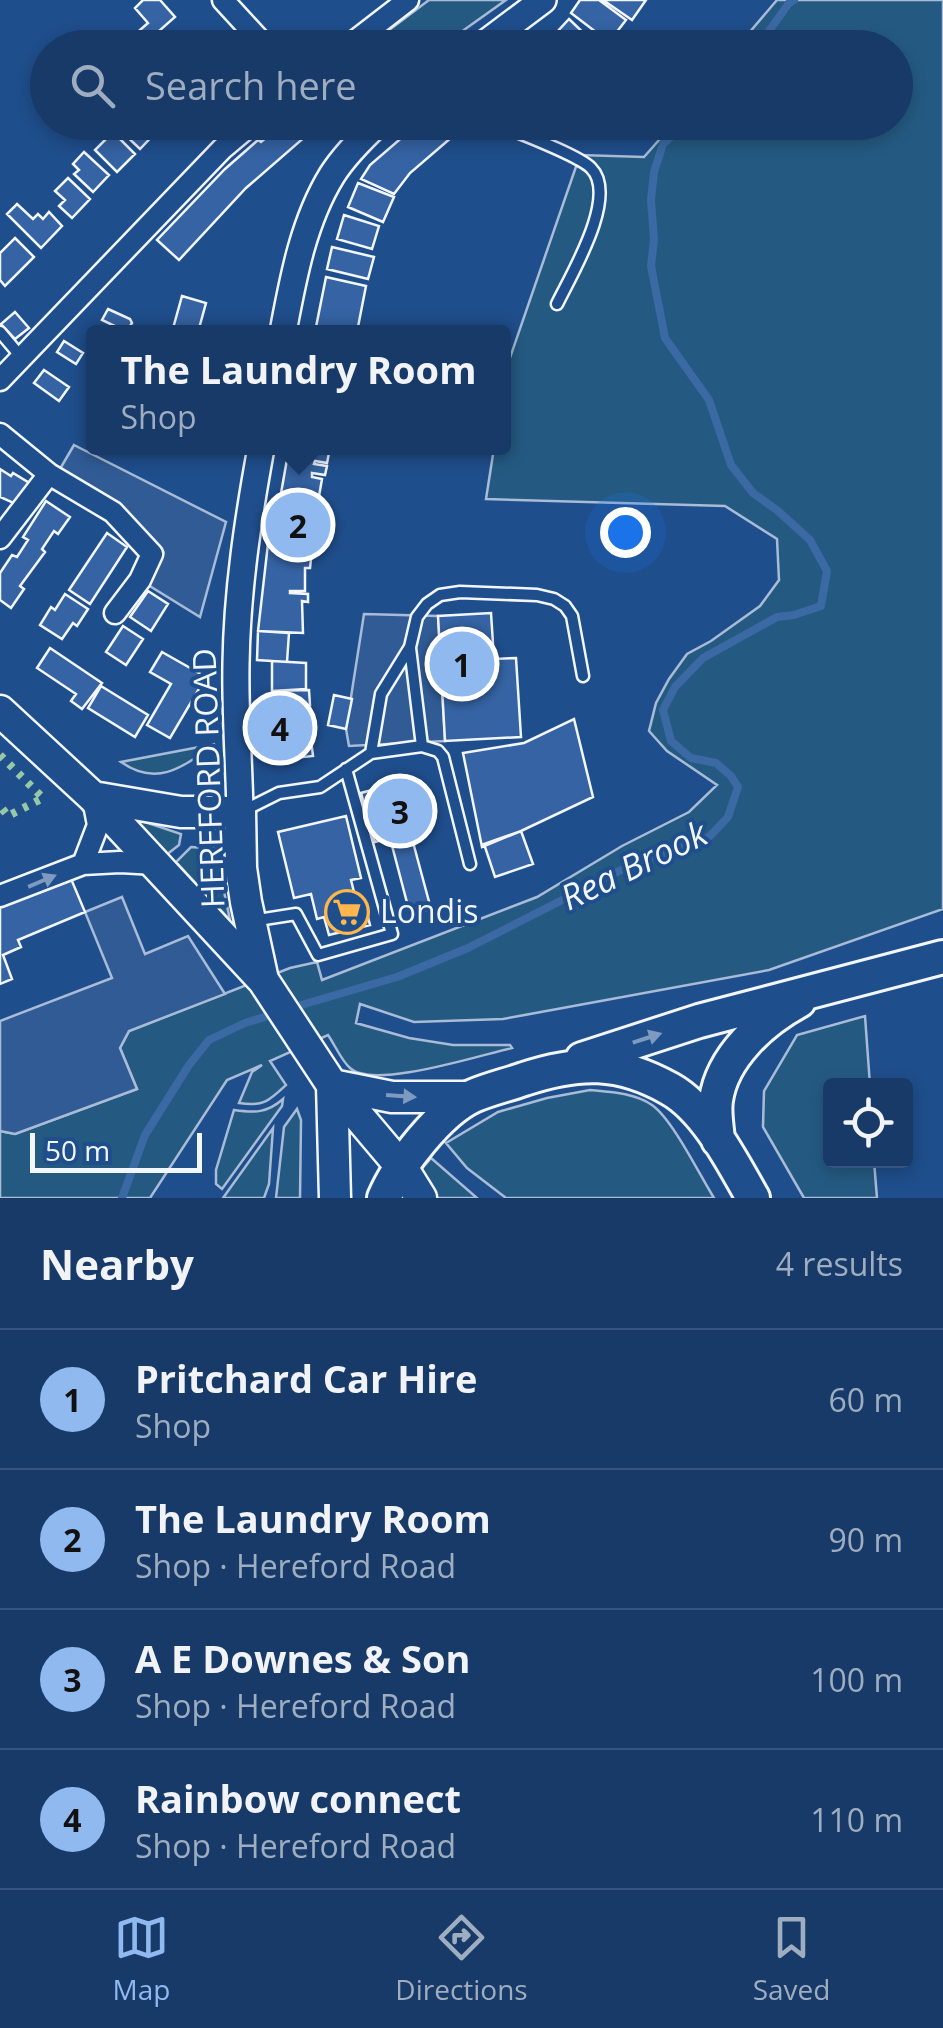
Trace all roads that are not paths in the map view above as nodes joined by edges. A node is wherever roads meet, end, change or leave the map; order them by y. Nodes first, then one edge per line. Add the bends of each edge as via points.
1 (223, 0) edge
2 (408, 0) edge
3 (543, 0) edge
4 (250, 30) edge
5 (369, 30) edge
6 (518, 30) edge
7 (233, 140) edge
8 (361, 140) edge
9 (532, 140) edge
10 (556, 304) dead end
11 (284, 325) edge
12 (0, 332) edge
13 (23, 359) junction
14 (0, 380) edge
15 (0, 434) edge
16 (260, 455) edge
17 (49, 474) junction
18 (0, 538) edge
19 (115, 613) dead end
20 (410, 647) junction
21 (583, 676) dead end
22 (0, 711) edge
23 (422, 746) junction
24 (371, 753) junction
25 (346, 769) junction
26 (92, 797) junction
27 (240, 812) junction
28 (83, 864) junction
29 (156, 864) junction
30 (470, 864) dead end
31 (0, 896) edge
32 (249, 921) junction
33 (943, 956) edge
34 (263, 980) junction
35 (820, 989) junction
36 (555, 1069) junction
37 (332, 1084) junction
38 (470, 1097) junction
39 (718, 1140) junction
40 (402, 1168) junction
41 (335, 1198) edge
42 (384, 1198) edge
43 (421, 1198) edge
44 (753, 1198) edge

1 - 4 street
2 - 5 street
3 - 6 street
7 - 13 street
8 - 11 street via 332,174 311,218
9 - 10 lane via 589,166 602,191
12 - 13 lane
13 - 14 street
15 - 17 street
16 - 27 street, HEREFORD ROAD via 239,601
17 - 18 street
17 - 19 street via 113,512 152,554
20 - 21 lane via 417,618 440,595 537,595 554,599 572,616
20 - 23 lane
20 - 24 lane via 381,694
22 - 26 main road
23 - 24 lane
23 - 30 lane via 443,757
24 - 25 lane
25 - 27 lane via 320,786 278,793
25 - 32 lane via 392,934 318,955 296,914
26 - 27 main road via 181,812
26 - 28 street via 98,825
26 - 29 main road
27 - 32 main road, HEREFORD ROAD
28 - 29 street
31 -> 28 street
29 - 34 main road
32 - 34 main road, HEREFORD ROAD
33 - 35 main road
34 - 37 main road, HEREFORD ROAD
36 -> 35 main road
35 - 39 main road via 787,1007 726,1069 716,1101
36 - 38 main road
36 - 39 main road via 600,1065 634,1073 672,1090
37 -> 38 main road via 392,1097
37 - 40 main road, HEREFORD ROAD
37 - 41 main road
38 - 40 main road via 427,1132
39 - 44 main road
40 - 42 main road
40 - 43 main road, HEREFORD ROAD

